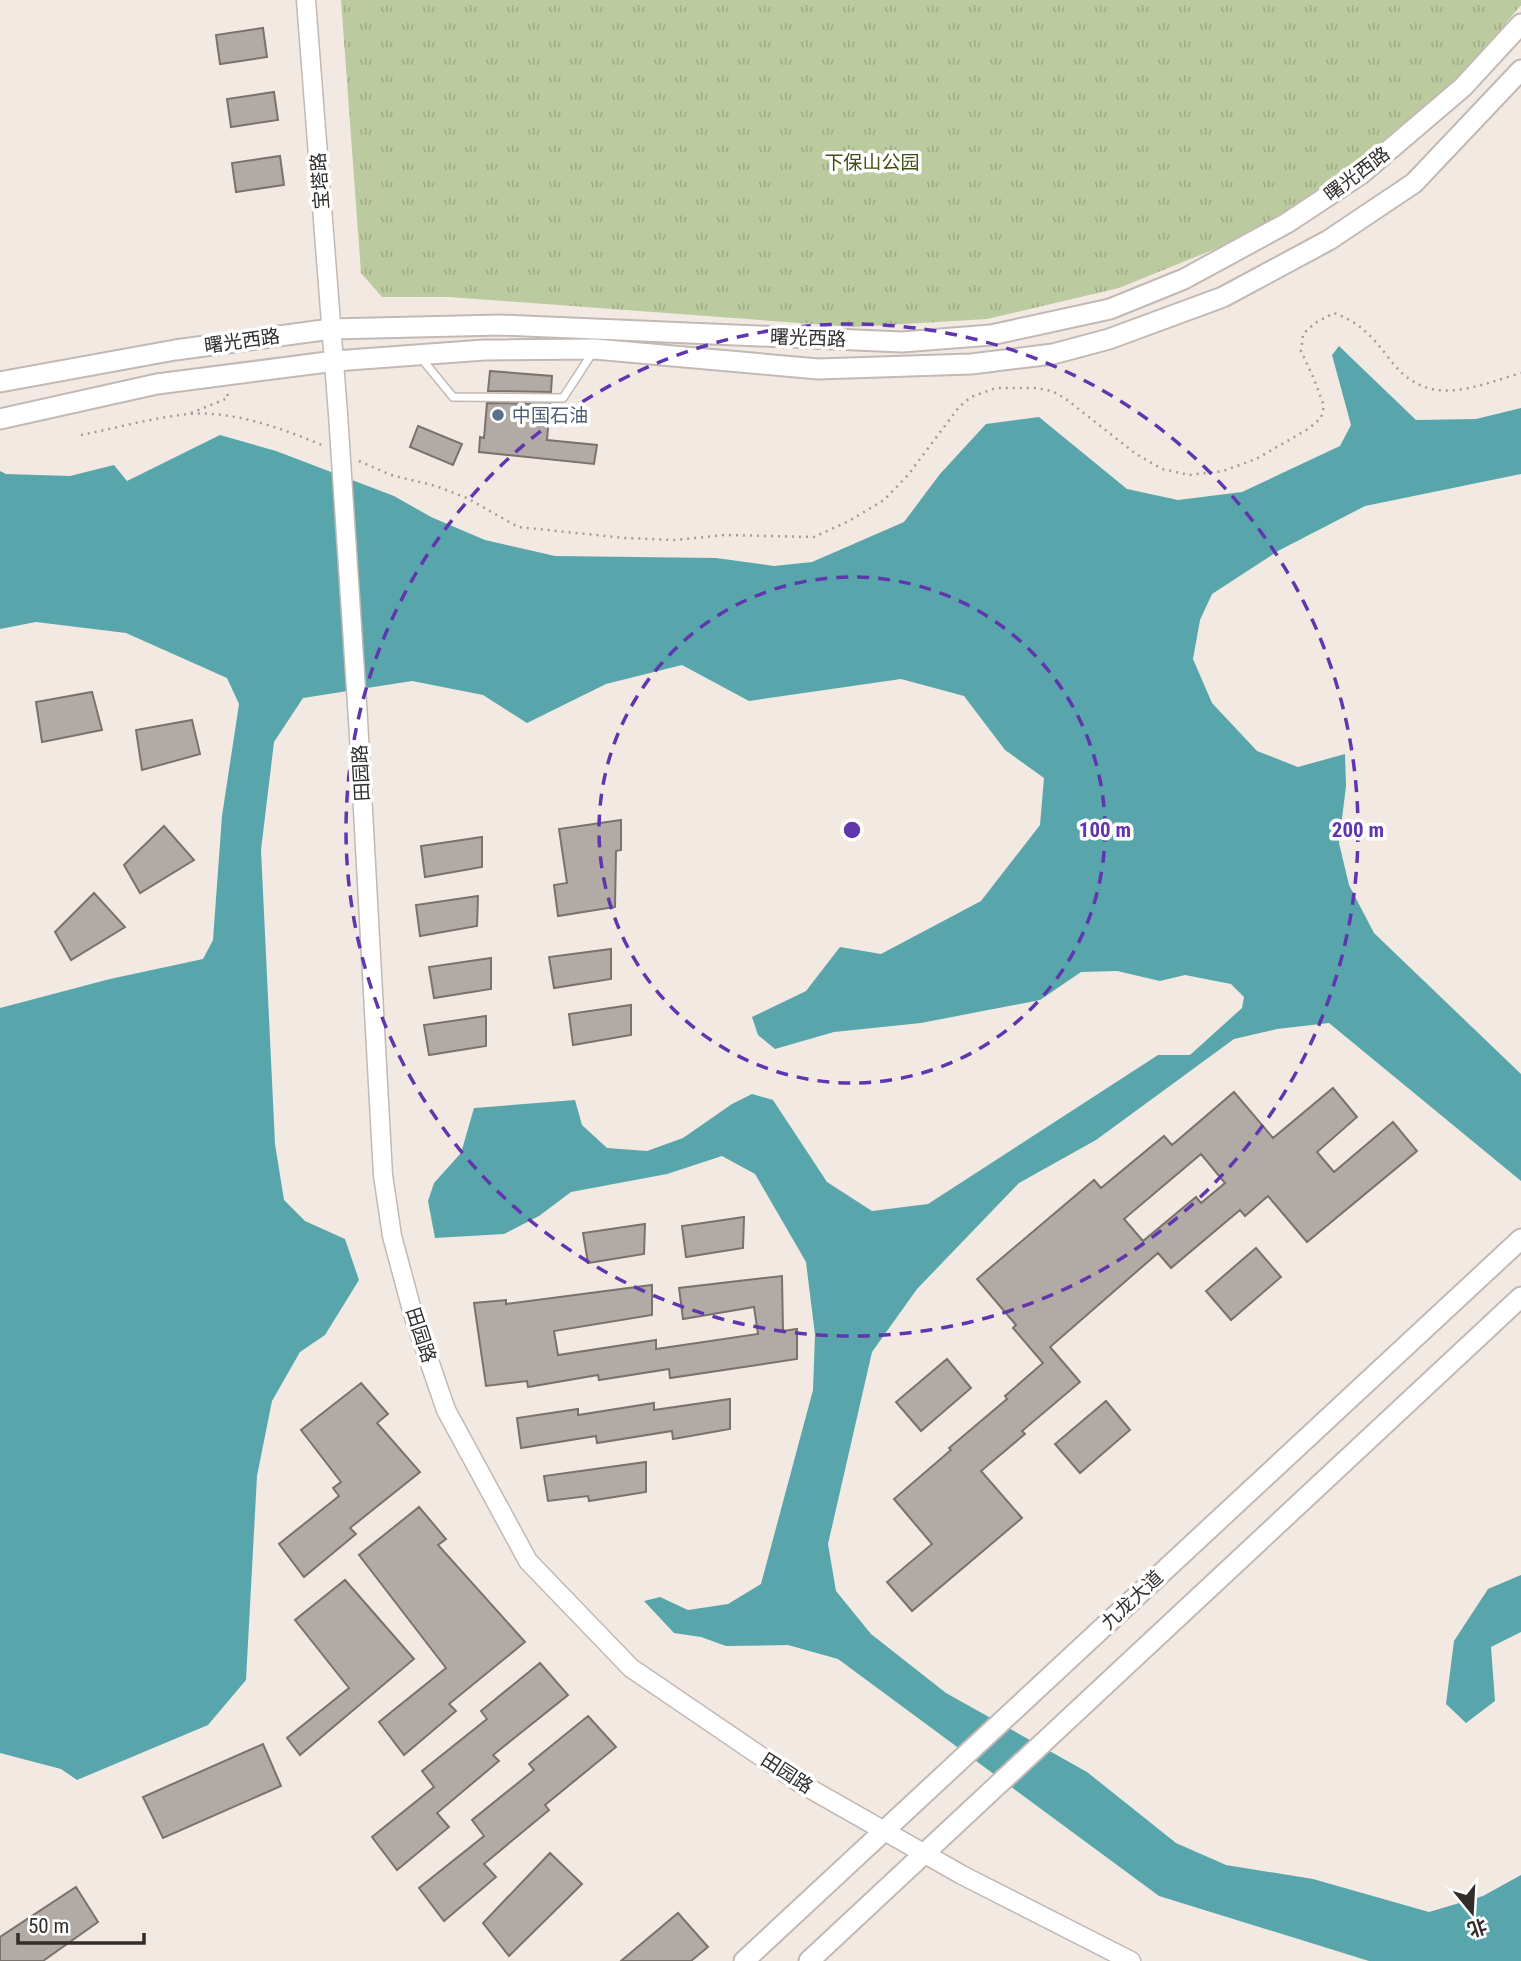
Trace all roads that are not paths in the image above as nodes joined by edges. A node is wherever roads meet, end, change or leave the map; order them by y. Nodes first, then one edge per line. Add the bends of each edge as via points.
1 (306, 0) edge
2 (1521, 24) edge
3 (1521, 70) edge
4 (331, 329) junction
5 (595, 349) junction
6 (418, 355) junction
7 (335, 361) junction
8 (1, 382) edge
9 (5, 418) edge
10 (1521, 1239) edge
11 (1521, 1297) edge
12 (883, 1830) junction
13 (923, 1853) junction
14 (744, 1961) edge
15 (809, 1961) edge
16 (1131, 1961) edge

1 - 4 street, 宝塔路
2 - 4 main road, 曙光西路 via 1463,87 1361,174 1287,223 1196,272 1110,309 992,335 902,342 500,325
3 - 5 main road, 曙光西路 via 1414,183 1329,240 1223,297 1109,339 1053,354 971,364 818,369
4 - 7 street, 宝塔路
4 - 8 main road, 曙光西路 via 175,349
5 - 6 main road, 曙光西路
5 - 6 lane via 563,398 453,397
6 - 7 main road, 曙光西路
7 - 9 main road, 曙光西路 via 158,384
7 - 12 street, 田园路, bridge via 383,1175 392,1236 446,1410 528,1561 631,1668 800,1783
10 - 12 main road, 九龙大道
11 - 13 main road
12 - 13 street, 田园路
12 - 14 main road, 九龙大道
13 - 15 main road
13 - 16 street, 田园路

